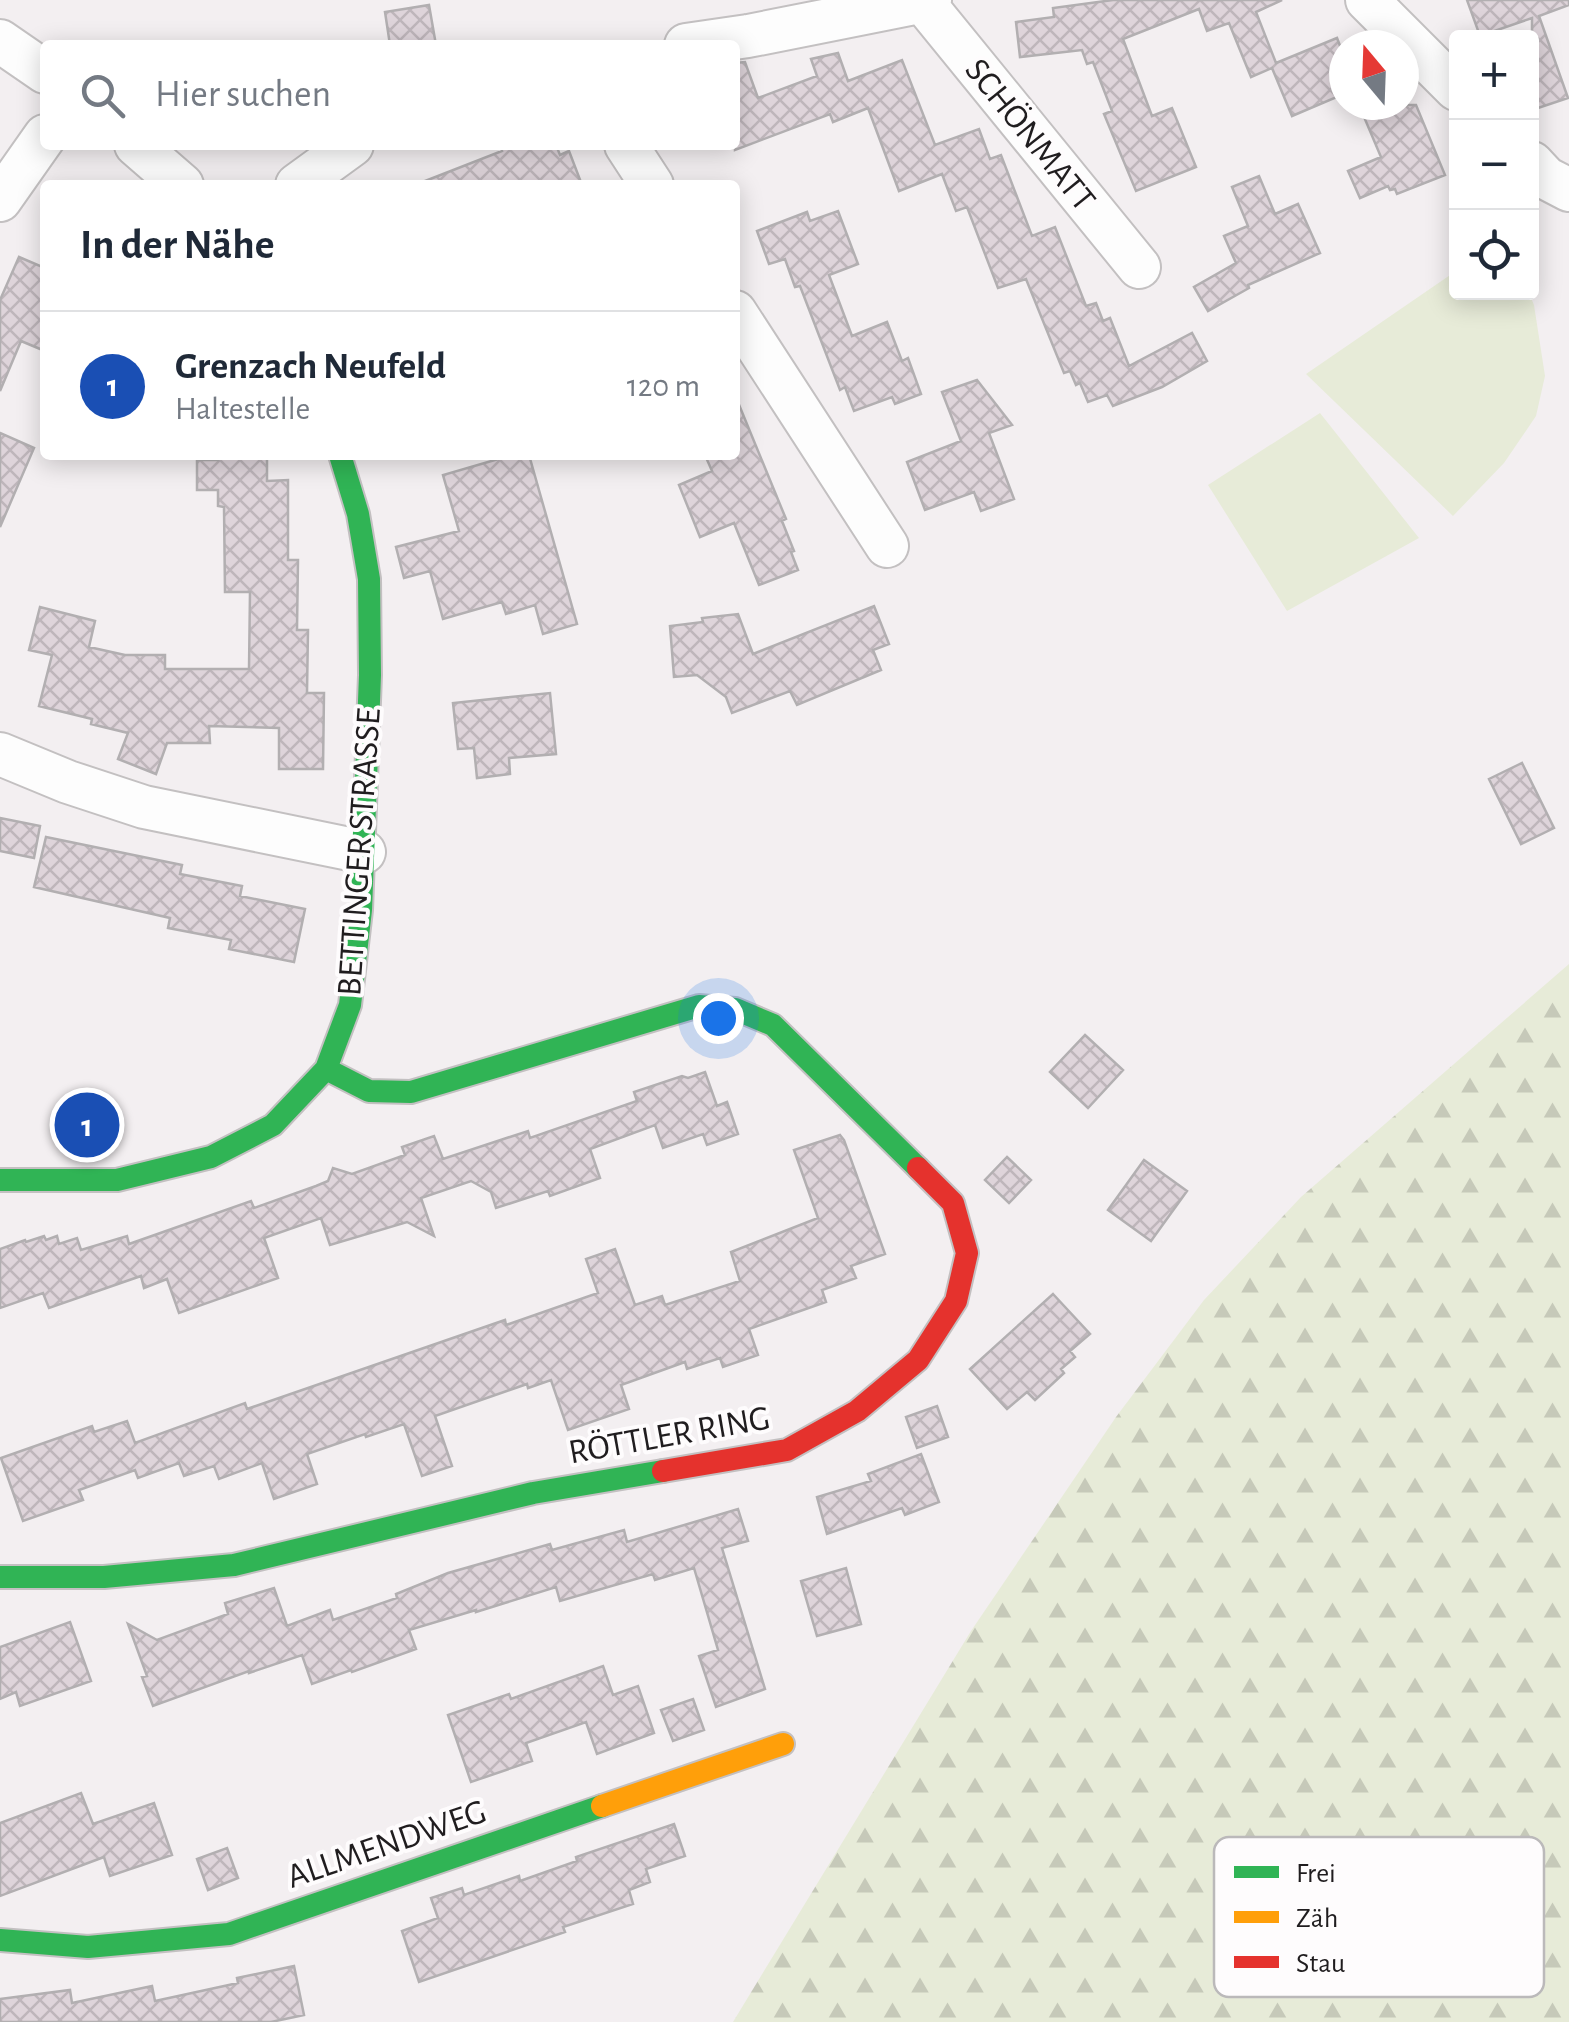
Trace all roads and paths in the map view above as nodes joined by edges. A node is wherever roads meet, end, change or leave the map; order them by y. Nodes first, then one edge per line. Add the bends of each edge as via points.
1 (1367, 0) edge
2 (927, 1) edge
3 (720, 40) edge
4 (0, 41) edge
5 (40, 69) edge
6 (1449, 82) edge
7 (40, 143) edge
8 (142, 150) edge
9 (345, 150) edge
10 (629, 150) edge
11 (1539, 170) edge
12 (176, 180) edge
13 (304, 180) edge
14 (649, 180) edge
15 (1569, 190) edge
16 (0, 200) edge
17 (1139, 267) dead end
18 (740, 320) edge
19 (342, 460) edge
20 (887, 546) dead end
21 (0, 754) edge
22 (364, 852) junction
23 (326, 1069) junction
24 (0, 1180) edge
25 (0, 1577) edge
26 (783, 1744) dead end
27 (0, 1940) edge

1 - 6 street
2 - 3 street
2 - 17 street, SCHÖNMATT
4 - 5 street
7 - 16 street
8 - 12 street
9 - 13 street
10 - 14 street
11 - 15 street
18 - 20 street
19 - 22 street, BETTINGER STRASSE via 369,580
21 - 22 street via 144,807
22 - 23 street, BETTINGER STRASSE via 350,1005
23 - 24 street, BETTINGER STRASSE via 273,1125 211,1158 117,1180
23 - 25 street, RÖTTLER RING via 368,1091 412,1092 699,1006 735,1009 773,1025 953,1203 967,1252 956,1301 918,1360 857,1412 787,1450 533,1493 234,1564 104,1577
26 - 27 street, ALLMENDWEG via 229,1934 88,1948

